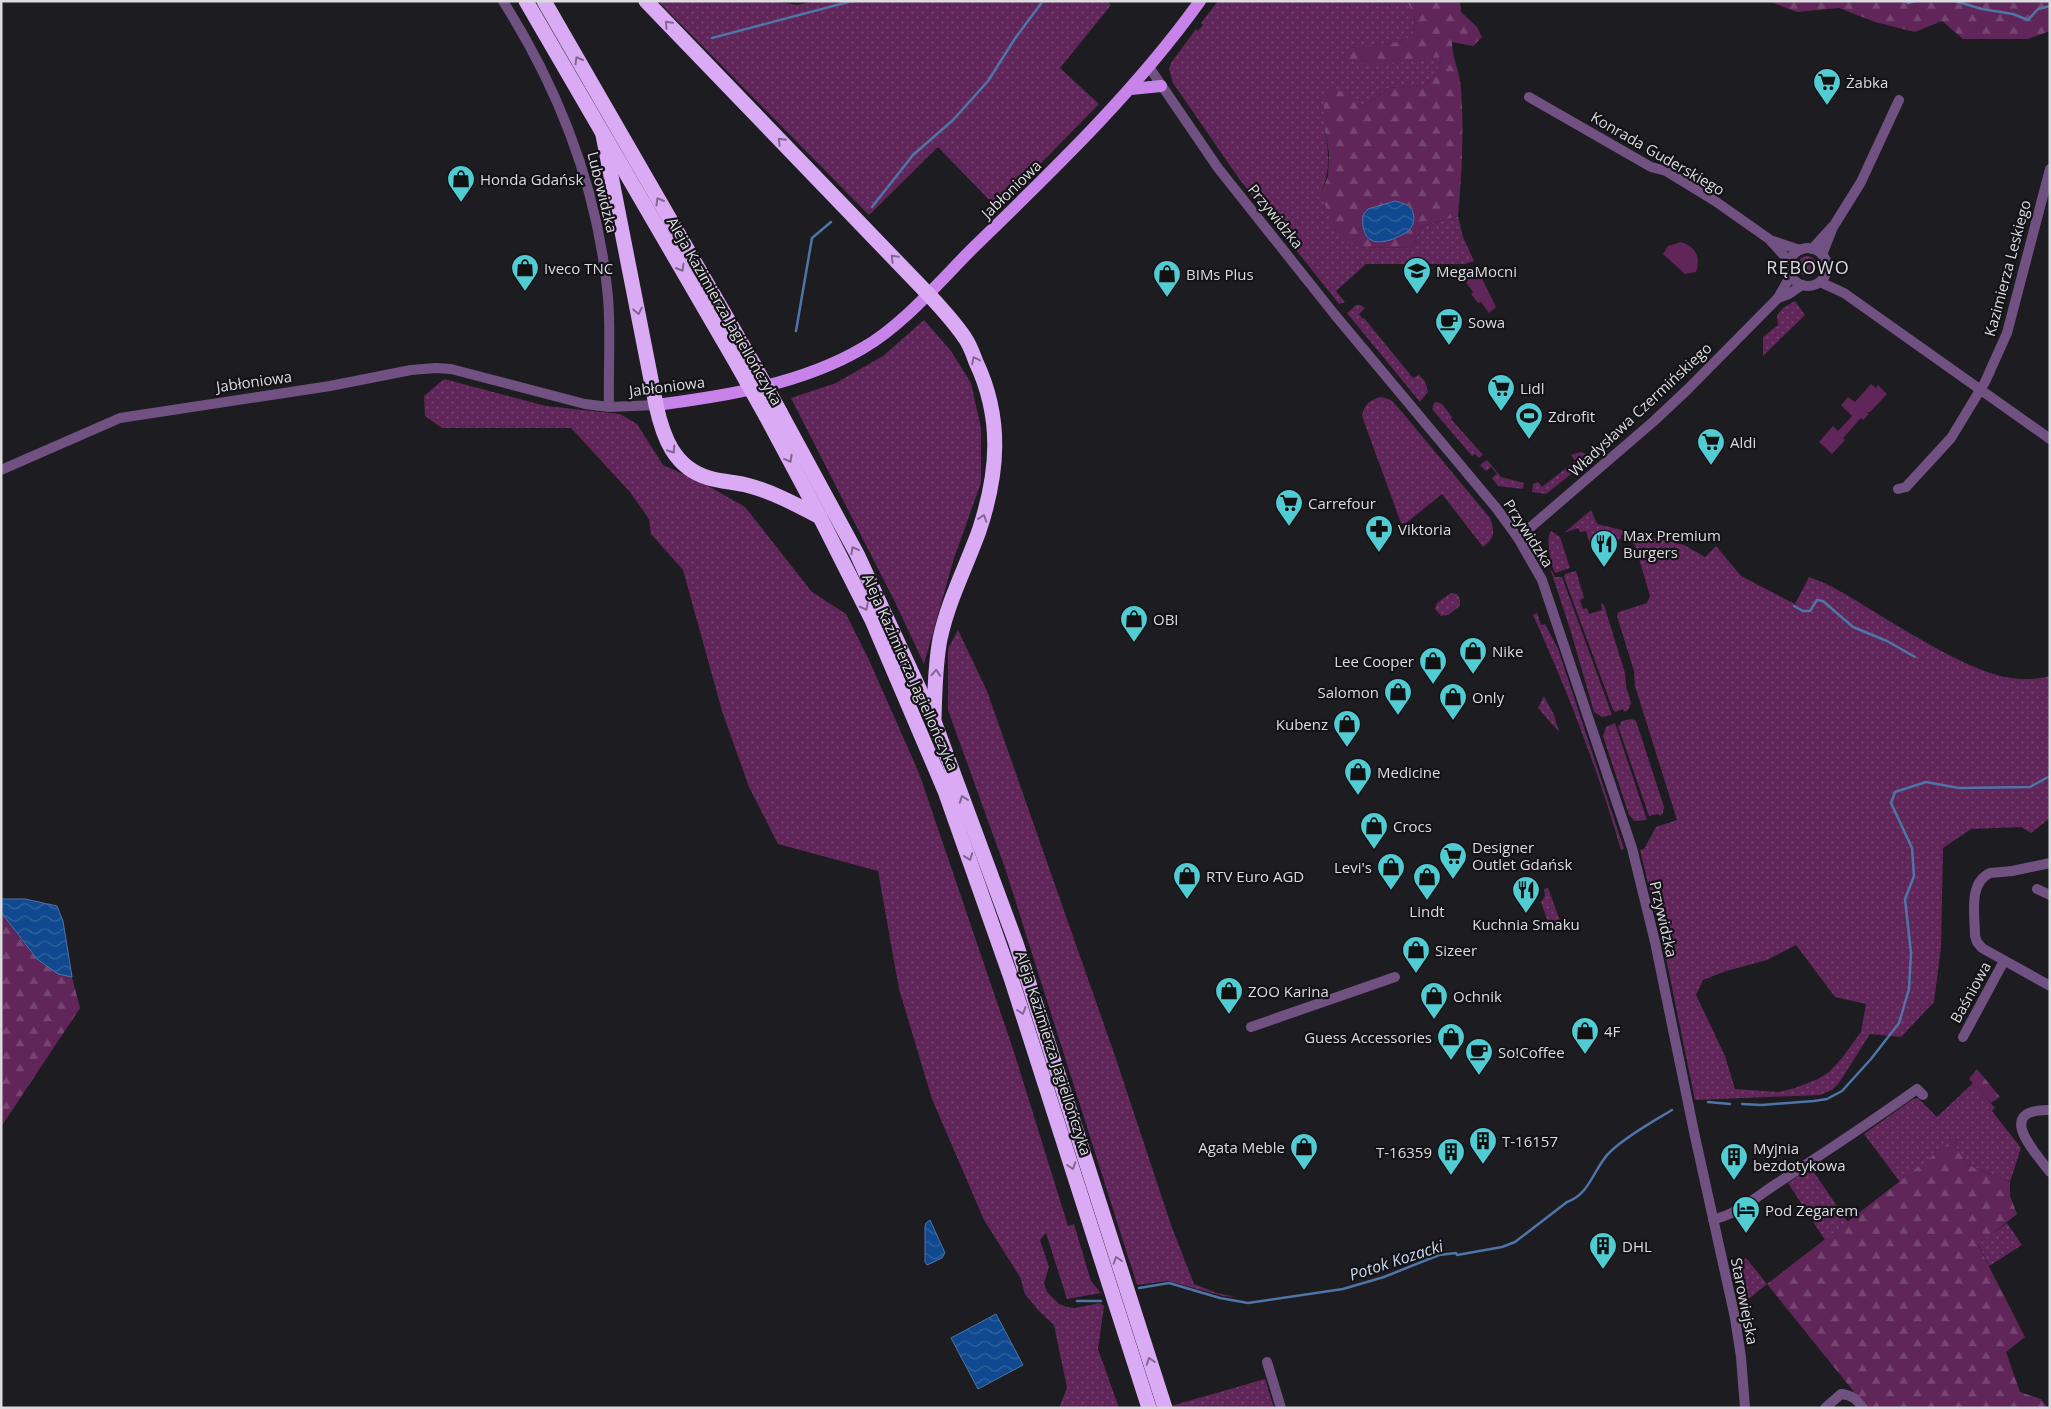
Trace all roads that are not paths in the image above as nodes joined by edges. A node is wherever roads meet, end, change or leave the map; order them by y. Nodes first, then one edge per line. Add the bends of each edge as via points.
1 (504, 1) edge
2 (526, 1) edge
3 (544, 1) edge
4 (646, 1) edge
5 (1200, 1) edge
6 (1149, 67) junction
7 (1161, 86) junction
8 (1131, 89) junction
9 (1529, 97) dead end
10 (1899, 100) dead end
11 (603, 135) junction
12 (2050, 169) edge
13 (1833, 227) junction
14 (1769, 239) junction
15 (1812, 249) junction
16 (1800, 250) junction
17 (1822, 255) junction
18 (1790, 262) junction
19 (1827, 271) junction
20 (1791, 274) junction
21 (1820, 282) junction
22 (1802, 285) junction
23 (927, 293) junction
24 (1844, 293) junction
25 (1778, 298) junction
26 (1981, 390) junction
27 (656, 405) junction
28 (610, 407) junction
29 (773, 414) junction
30 (2050, 440) edge
31 (1, 470) edge
32 (1898, 489) dead end
33 (820, 517) junction
34 (1518, 538) junction
35 (934, 722) junction
36 (2050, 863) edge
37 (2037, 888) dead end
38 (2050, 896) edge
39 (2004, 961) junction
40 (1395, 977) dead end
41 (2050, 986) edge
42 (1251, 1027) dead end
43 (1963, 1037) dead end
44 (1923, 1095) dead end
45 (2050, 1110) edge
46 (1690, 1113) joint
47 (2050, 1172) edge
48 (1713, 1219) junction
49 (1267, 1362) dead end
50 (1149, 1408) edge
51 (1165, 1408) edge
52 (1281, 1408) edge
53 (1745, 1408) edge
54 (1825, 1408) edge
55 (1863, 1408) edge

1 - 28 street, Lubowidzka via 563,113 588,187 608,298
2 - 11 highway, Aleja Kazimierza Jagiellończyka
29 -> 3 highway, Aleja Kazimierza Jagiellończyka, bridge via 754,365
23 -> 4 highway
5 - 6 main road, Jabłoniowa
6 - 7 street, Przywidzka
6 - 8 main road, Jabłoniowa
7 - 8 main road
7 - 34 street, Przywidzka via 1229,182
8 - 23 main road, Jabłoniowa
9 - 14 street, Konrada Guderskiego via 1651,167 1666,171
10 - 13 street via 1861,182
11 -> 27 highway
11 -> 29 highway, Aleja Kazimierza Jagiellończyka, bridge via 738,366
12 - 26 street, Kazimierza Leskiego via 2007,333
13 - 15 street
13 - 17 street
14 - 16 street, Konrada Guderskiego
14 - 18 street, Konrada Guderskiego
15 - 16 street
15 - 17 street
16 - 18 street
17 - 19 street
18 - 20 street
19 - 21 street
19 - 24 street
20 - 22 street
20 - 25 street, Władysława Czermińskiego
21 - 22 street
21 - 24 street
22 - 25 street, Władysława Czermińskiego
23 - 27 main road, Jabłoniowa via 897,323 865,347 821,368 721,395
35 -> 23 highway via 940,637 990,496 996,449 992,410 982,373 966,340
24 - 26 street
25 - 34 street, Władysława Czermińskiego via 1654,421
26 - 30 street
26 - 32 street, Kazimierza Leskiego via 1951,438 1906,487
27 - 28 street, Jabłoniowa
27 -> 33 highway via 670,449 694,472 773,493
28 - 31 street, Jabłoniowa via 572,402 451,369 411,370 330,386 120,418
29 -> 33 highway, Aleja Kazimierza Jagiellończyka
35 -> 29 highway, Aleja Kazimierza Jagiellończyka via 857,554
33 -> 50 highway, Aleja Kazimierza Jagiellończyka via 888,655 953,812 1012,978
34 - 46 street, Przywidzka via 1542,580 1632,848
51 -> 35 highway, Aleja Kazimierza Jagiellończyka via 1016,943
36 - 39 street, Baśniowa via 1990,873 1978,882 1975,936 1982,948
37 - 38 street
39 - 41 street, Baśniowa
39 - 43 street, Baśniowa
40 - 42 street
44 - 48 street via 1916,1089 1748,1203 1722,1218
45 - 47 street via 2030,1112 2020,1122 2022,1135
46 - 48 street, Starowiejska
48 - 53 street, Starowiejska via 1739,1342
49 - 52 street
54 - 55 street via 1841,1394 1856,1399

